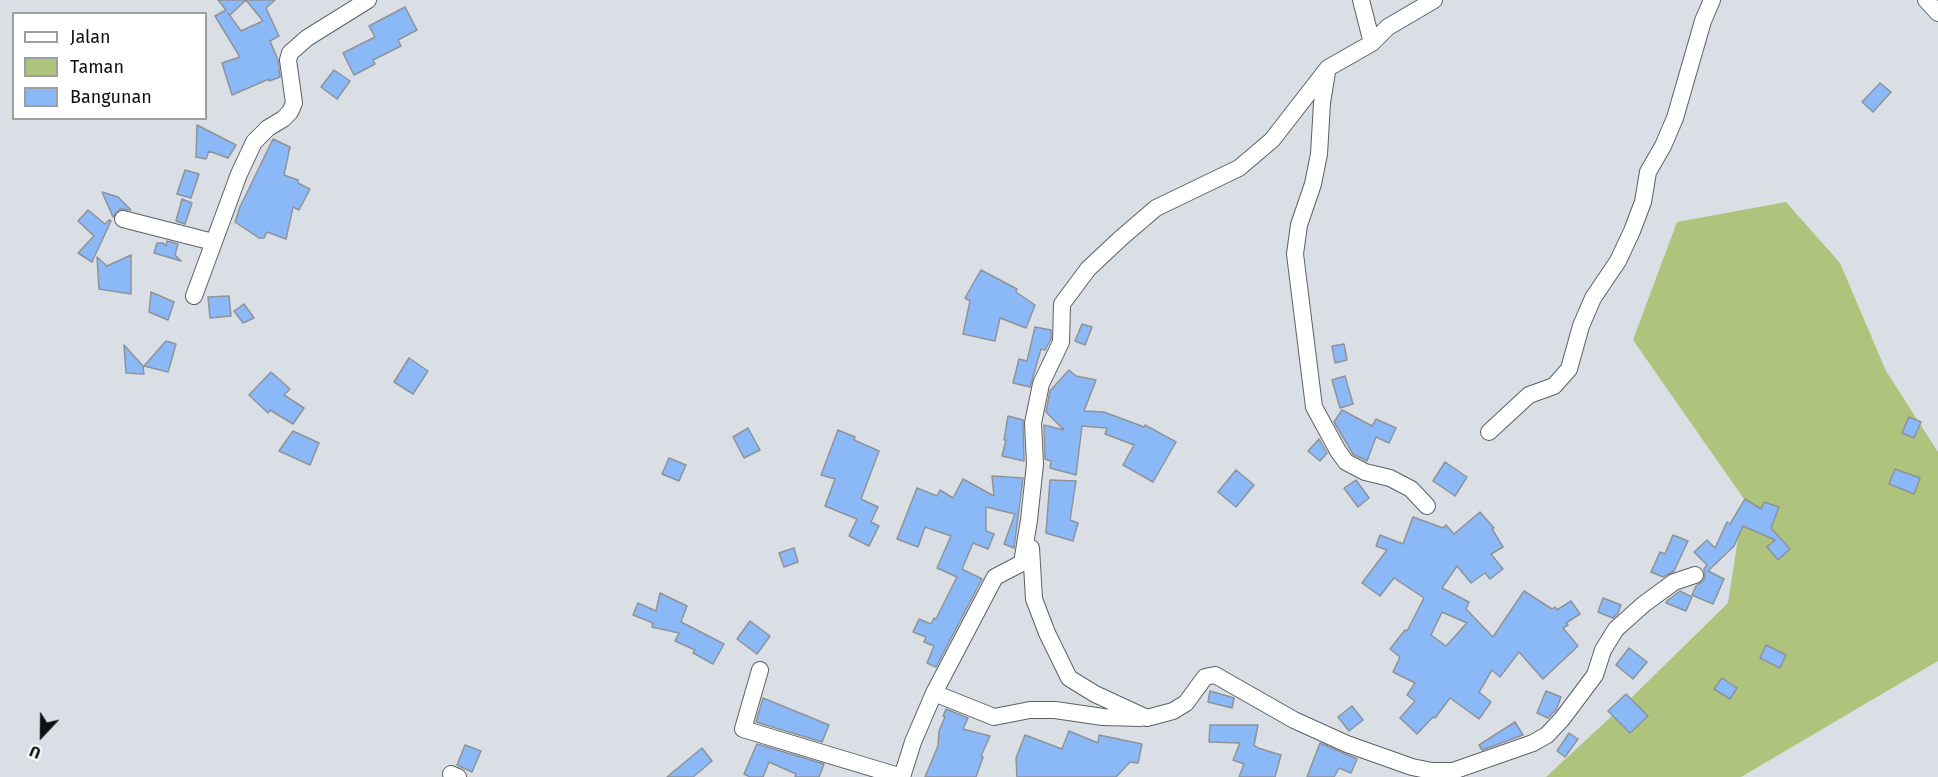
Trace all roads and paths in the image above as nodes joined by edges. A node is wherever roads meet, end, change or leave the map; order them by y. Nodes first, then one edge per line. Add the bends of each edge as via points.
1 (368, 0) edge
2 (1361, 0) edge
3 (1434, 0) edge
4 (1712, 0) edge
5 (1926, 0) edge
6 (1938, 13) edge
7 (1372, 43) junction
8 (1328, 68) junction
9 (123, 219) dead end
10 (213, 242) junction
11 (194, 296) dead end
12 (1489, 432) dead end
13 (1427, 506) dead end
14 (1029, 520) junction
15 (1695, 575) dead end
16 (760, 670) dead end
17 (934, 693) junction
18 (1148, 718) junction
19 (1408, 772) edge
20 (902, 777) edge

1 - 10 street via 306,38 290,53 294,103 284,119 254,142
2 - 7 street
3 - 7 street via 1388,27
4 - 12 street via 1675,118 1648,172 1643,202 1632,231 1589,307 1569,369 1554,386 1529,395
5 - 6 street
7 - 8 street
8 - 13 street via 1319,154 1295,254 1314,407 1346,462 1411,489
8 - 14 street via 1272,140 1239,168 1156,208 1088,269 1062,304 1061,342 1041,384 1034,423 1035,464
9 - 10 street
10 - 11 street
14 - 17 street via 1022,563 995,577
14 - 18 street via 1034,599 1069,678
15 - 19 street via 1674,582 1616,629 1603,650 1595,675 1547,735 1453,771
16 - 20 street via 743,729
17 - 18 street via 994,717 1055,710
17 - 20 street
18 - 19 street via 1186,703 1205,677 1215,675 1294,720

